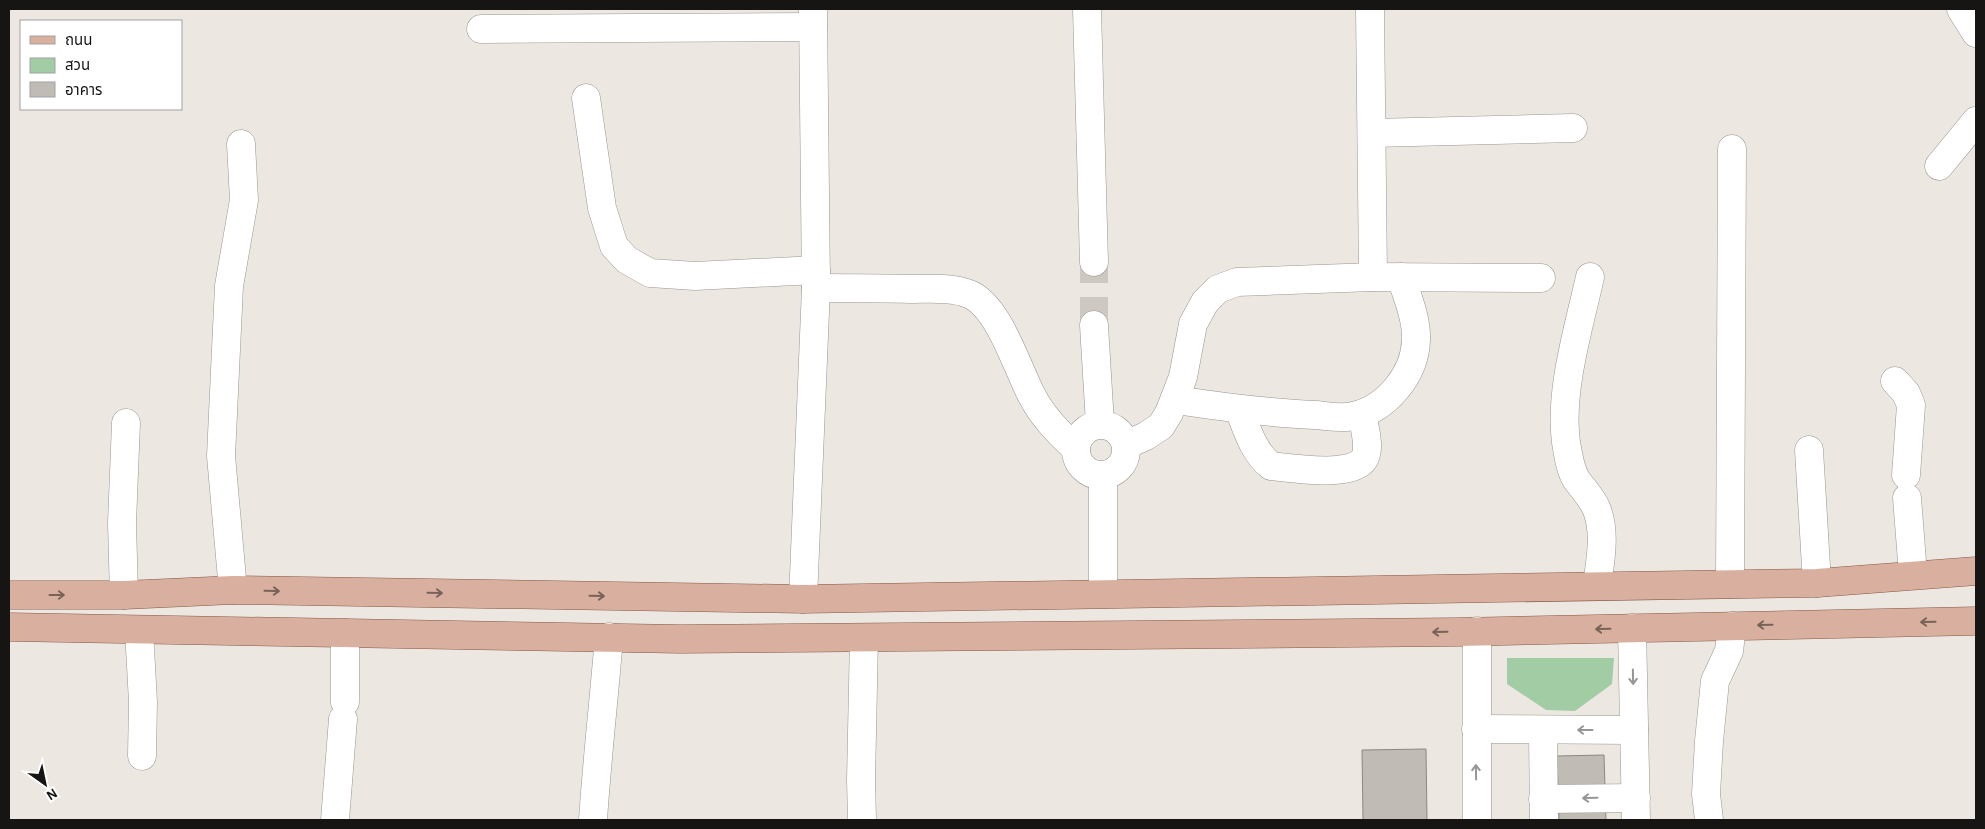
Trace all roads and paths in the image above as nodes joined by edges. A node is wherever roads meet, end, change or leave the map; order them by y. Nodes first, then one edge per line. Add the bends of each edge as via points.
1 (1087, 9) edge
2 (1370, 9) edge
3 (1961, 9) edge
4 (649, 18) edge
5 (813, 18) edge
6 (481, 29) dead end
7 (1976, 33) edge
8 (586, 98) dead end
9 (1976, 122) edge
10 (1573, 128) dead end
11 (1372, 133) junction
12 (242, 144) dead end
13 (1732, 149) dead end
14 (1939, 166) dead end
15 (1094, 262) tunnel mouth
16 (1374, 277) junction
17 (1401, 277) junction
18 (1590, 277) dead end
19 (1541, 278) dead end
20 (816, 279) junction
21 (1094, 324) tunnel mouth
22 (1894, 381) dead end
23 (1176, 400) junction
24 (1239, 408) junction
25 (1362, 414) junction
26 (126, 423) dead end
27 (1100, 424) junction
28 (1126, 445) junction
29 (1075, 448) junction
30 (1808, 450) dead end
31 (1103, 476) junction
32 (1976, 571) edge
33 (1913, 574) junction
34 (1817, 583) junction
35 (1730, 584) junction
36 (1597, 586) junction
37 (233, 590) junction
38 (1103, 594) junction
39 (9, 595) edge
40 (124, 595) junction
41 (803, 599) junction
42 (1976, 621) edge
43 (1732, 626) junction
44 (9, 627) edge
45 (1632, 628) junction
46 (139, 630) junction
47 (1477, 631) junction
48 (345, 633) junction
49 (609, 638) junction
50 (864, 638) junction
51 (1476, 729) junction
52 (1634, 730) junction
53 (1543, 731) junction
54 (142, 756) dead end
55 (1636, 809) edge
56 (1544, 810) edge
57 (334, 820) edge
58 (594, 820) edge
59 (862, 820) edge
60 (1477, 820) edge
61 (1709, 820) edge

1 - 15 street
2 - 11 street
3 - 7 street
4 - 5 street
4 - 6 street
5 - 20 street
8 - 20 street via 602,208 614,246 627,260 650,273
9 - 14 street
10 - 11 street
11 - 16 street
12 - 37 street via 244,200 229,286 221,456
13 - 35 street
16 - 17 street
16 - 23 street via 1237,282 1218,289 1205,302 1193,324
17 - 19 street
17 - 25 street via 1413,319 1416,340 1413,357 1402,382 1388,399
18 - 36 street via 1569,372 1566,440 1575,478 1597,510 1601,525
20 - 29 street via 970,294 991,311 1032,396 1051,425
20 - 41 street
21 - 27 street
22 - 33 street via 1906,393 1911,405 1907,486
23 - 24 street
23 - 28 street via 1161,426
24 - 25 street via 1284,414 1351,417
24 - 25 street via 1255,448 1271,466 1333,471 1359,465 1365,459 1367,449
26 - 40 street via 122,523
27 - 28 street via 1112,426 1122,434
27 - 29 street via 1088,428 1079,437
28 - 31 street via 1122,465 1114,473
29 - 31 street via 1083,468
30 - 34 street
31 - 38 street
32 - 33 main road
33 - 34 main road
34 - 35 main road
35 - 36 main road
36 - 38 main road
37 - 40 main road
37 -> 41 main road
38 - 41 main road
39 -> 40 main road
42 -> 43 main road
43 - 45 main road
43 - 61 street via 1730,651 1715,681 1713,694 1706,794
44 - 46 main road
45 -> 47 main road
45 -> 52 street
46 - 48 main road
46 - 54 street
47 -> 50 main road
47 - 51 street
48 - 49 main road
48 - 57 street via 344,711
49 - 50 main road
49 - 58 street
50 - 59 street
51 - 53 street
60 -> 51 street
52 -> 53 street
52 - 55 street
53 - 56 street
55 -> 56 street

